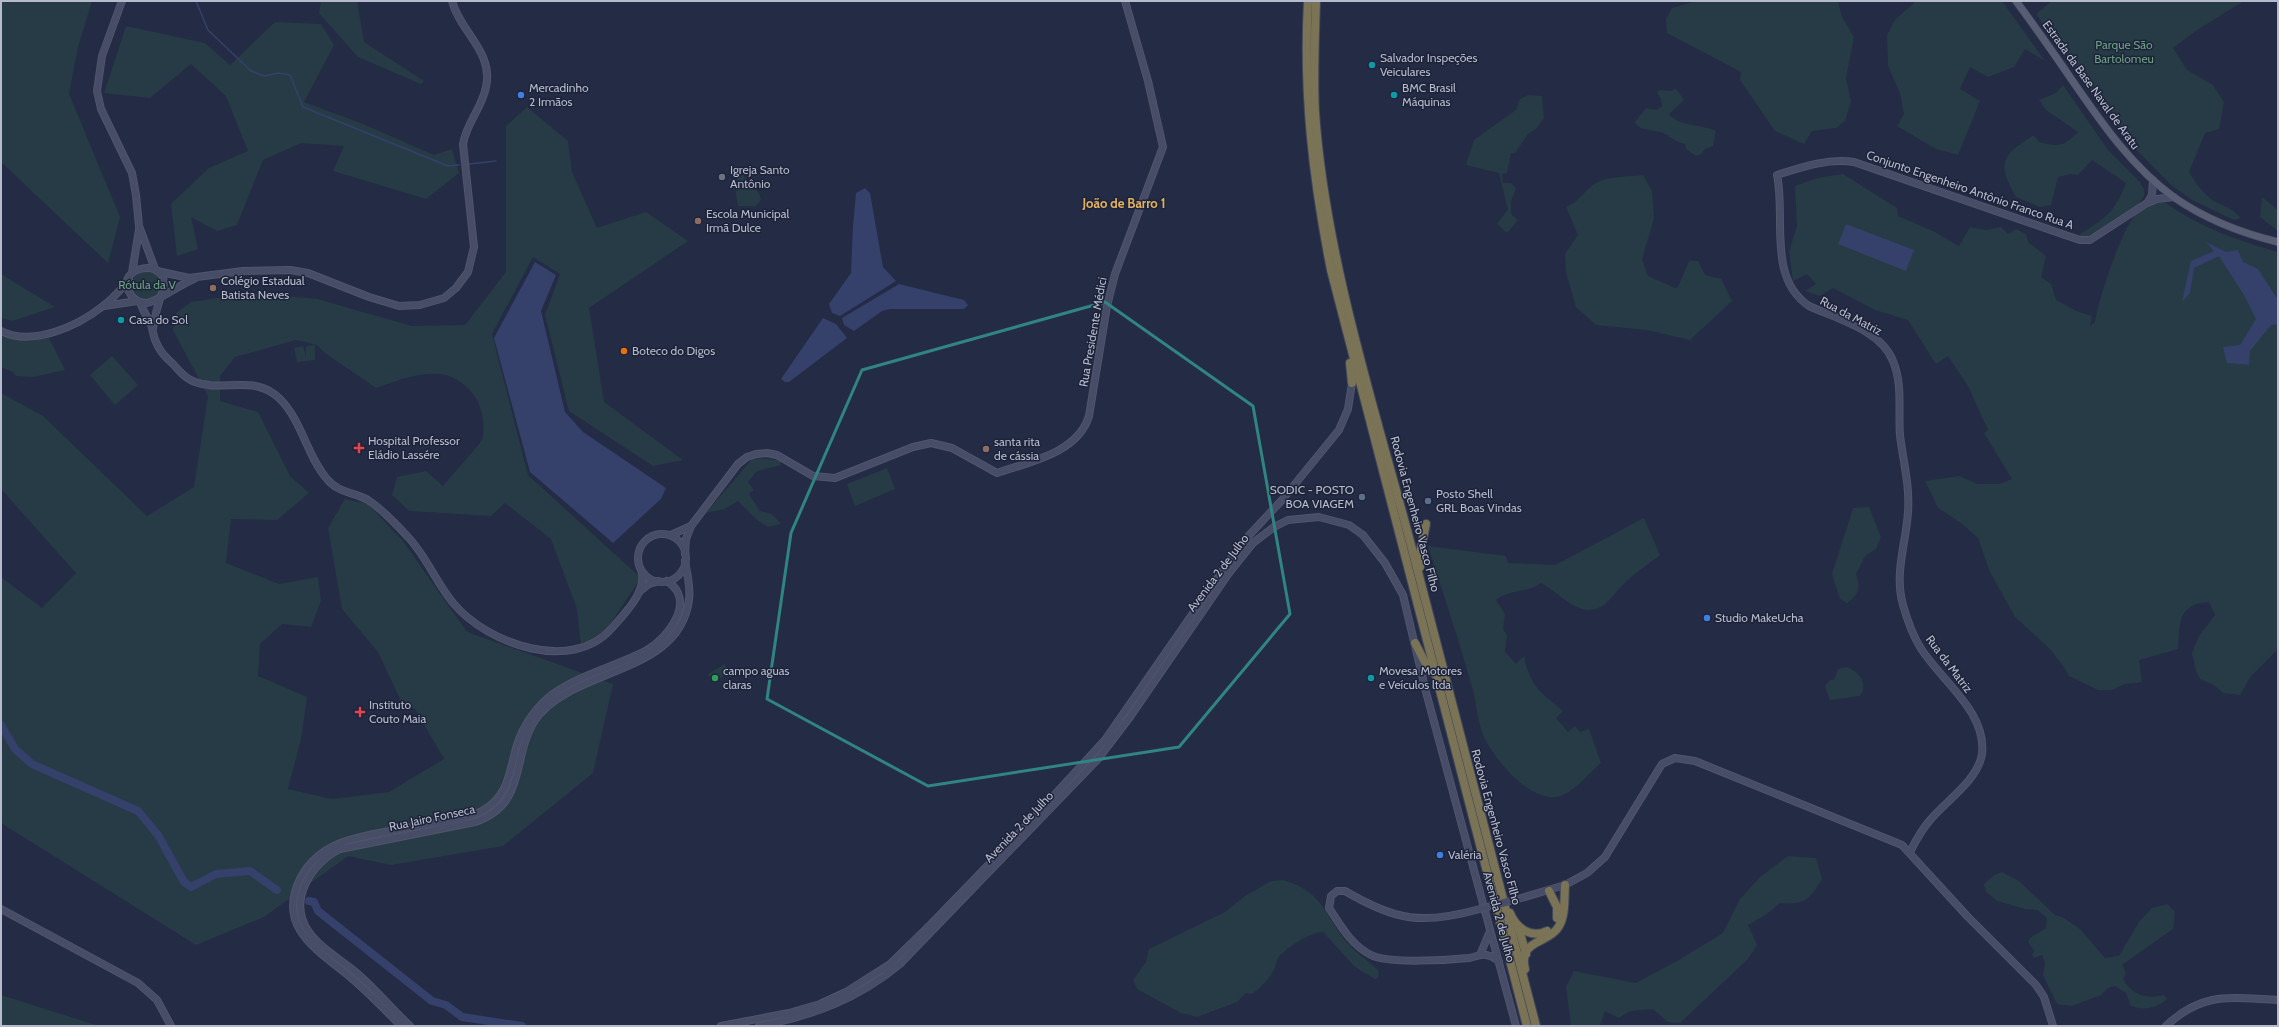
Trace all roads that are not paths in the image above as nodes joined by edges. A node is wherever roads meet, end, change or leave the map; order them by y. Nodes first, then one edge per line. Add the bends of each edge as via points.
1 (122, 1) edge
2 (452, 1) edge
3 (1124, 1) edge
4 (1308, 1) edge
5 (1316, 1) edge
6 (2016, 1) edge
7 (1776, 175) joint
8 (2153, 180) junction
9 (2174, 198) junction
10 (2147, 203) junction
11 (139, 226) junction
12 (2278, 242) edge
13 (156, 270) junction
14 (1332, 270) junction
15 (132, 273) junction
16 (199, 277) junction
17 (129, 280) junction
18 (160, 297) junction
19 (138, 301) junction
20 (104, 306) junction
21 (153, 330) junction
22 (1, 331) edge
23 (1352, 383) joint
24 (1426, 524) dead end
25 (691, 526) junction
26 (671, 535) junction
27 (685, 554) junction
28 (686, 561) junction
29 (641, 570) junction
30 (659, 581) junction
31 (667, 581) junction
32 (1422, 588) junction
33 (638, 594) junction
34 (1415, 643) junction
35 (1442, 699) junction
36 (1910, 852) junction
37 (1498, 880) junction
38 (1565, 886) junction
39 (1549, 891) junction
40 (1, 909) edge
41 (1518, 926) junction
42 (1491, 928) junction
43 (1526, 954) junction
44 (1480, 955) junction
45 (1500, 963) junction
46 (2278, 1000) edge
47 (1529, 1001) junction
48 (171, 1026) edge
49 (401, 1026) edge
50 (410, 1026) edge
51 (721, 1026) edge
52 (760, 1026) edge
53 (1516, 1026) edge
54 (1527, 1026) edge
55 (1536, 1026) edge
56 (2053, 1026) edge
57 (2166, 1026) edge

1 - 11 main road via 102,56 97,91 102,113 132,173
2 - 16 main road via 459,20 483,56 488,72 485,93 462,144 474,247 468,272 456,288 438,300 404,306 369,297 300,271 248,270
3 - 25 main road, Rua Presidente Médici via 1148,81 1163,147 1115,274 1085,428 1070,444 1033,461 997,473 952,448 931,443 913,447 841,476 829,478 817,478 806,474 777,455 756,454 738,464
4 - 14 highway, Rodovia Engenheiro Vasco Filho via 1307,113 1317,196
5 - 32 highway, Rodovia Engenheiro Vasco Filho via 1315,112 1330,224 1357,342
6 - 8 main road, Estrada da Base Naval de Aratu via 2111,134
7 - 10 main road, Conjunto Engenheiro Antônio Franco Rua A via 1818,163 1838,160 1854,162 2086,241
7 - 36 main road, Rua da Matriz via 1783,263 1790,288 1809,306 1875,338 1893,360 1899,381 1900,438 1908,497 1899,572 1902,599 1919,646 1964,702 1980,734 1982,754 1975,770 1930,820
8 - 9 main road, Estrada da Base Naval de Aratu
8 - 10 main road via 2152,195
9 - 10 main road, Conjunto Engenheiro Antônio Franco Rua A via 2157,199
9 - 12 main road, Estrada da Base Naval de Aratu via 2228,227
11 - 13 main road
11 - 15 main road
13 - 15 main road via 143,267
13 - 16 main road via 178,277
13 - 18 main road via 164,284
14 - 23 highway via 1331,283 1351,367
14 - 35 highway, Rodovia Engenheiro Vasco Filho
15 - 17 main road
16 - 18 main road
17 - 19 main road via 128,289
17 - 20 main road
18 - 19 main road via 152,302
18 - 21 main road
19 - 20 main road
19 - 21 main road
20 - 22 main road via 67,326 40,336 23,338
21 - 33 main road via 156,342 164,354 178,370 195,383 251,385 280,399 326,479 346,493 370,501 407,536 454,605 488,632 511,642 543,650 555,652 580,649 598,641 606,634
23 - 51 main road, Avenida 2 de Julho via 1348,409 1339,430 1282,500 1241,544 1095,752 1023,829 902,952 870,978 820,1004 772,1017
24 - 32 highway via 1420,553
25 - 26 main road
25 - 27 main road via 686,539
26 - 27 main road via 681,543
26 - 29 main road via 652,536 642,545 638,557
27 - 28 main road
28 - 31 main road via 679,574
28 - 50 main road, Rua Jairo Fonseca via 689,600 679,628 650,655 562,695 543,711 528,732 513,790 502,806 475,822 340,849 323,860 308,879 300,902 302,918 309,933 369,984
29 - 30 main road via 646,576
29 - 33 main road via 644,579
30 - 31 main road
30 - 33 main road via 649,584
31 - 49 main road, Rua Jairo Fonseca via 677,588 682,600 680,612 673,624 647,650 566,686 546,700 523,729 508,783 491,804 472,815 343,842 324,851 301,877 294,896 293,911 304,937
32 - 37 highway, Rodovia Engenheiro Vasco Filho
34 - 35 highway
34 - 42 main road, Avenida 2 de Julho
34 - 52 main road, Avenida 2 de Julho via 1403,595 1385,563 1363,535 1349,525 1328,518 1308,517 1288,520 1267,532 1253,543 1234,566 1098,759 907,958 873,984 837,1004 798,1018
35 - 54 highway, Rodovia Engenheiro Vasco Filho
36 - 38 main road via 1894,841 1710,766 1689,759 1675,758 1665,761 1659,768 1605,858
36 - 56 main road via 1968,917 2036,984 2044,997
37 - 41 highway via 1503,886 1511,915
37 - 47 highway, Rodovia Engenheiro Vasco Filho
38 - 39 main road
38 - 43 highway via 1563,913 1558,928 1532,944
39 - 41 highway via 1558,911 1557,920 1552,927 1545,932 1531,934
39 - 44 main road, bridge via 1480,910 1439,918 1413,918 1380,910 1340,890 1331,896 1329,908 1351,940 1372,956 1383,959 1414,959 1469,958
40 - 48 main road via 138,983 157,1000
41 - 43 highway
42 - 44 main road
42 - 45 main road, Avenida 2 de Julho
43 - 47 highway via 1523,961 1530,992
44 - 45 main road via 1492,956
45 - 53 main road, Avenida 2 de Julho
46 - 57 main road via 2210,999 2184,1011
47 - 55 highway, Rodovia Engenheiro Vasco Filho

